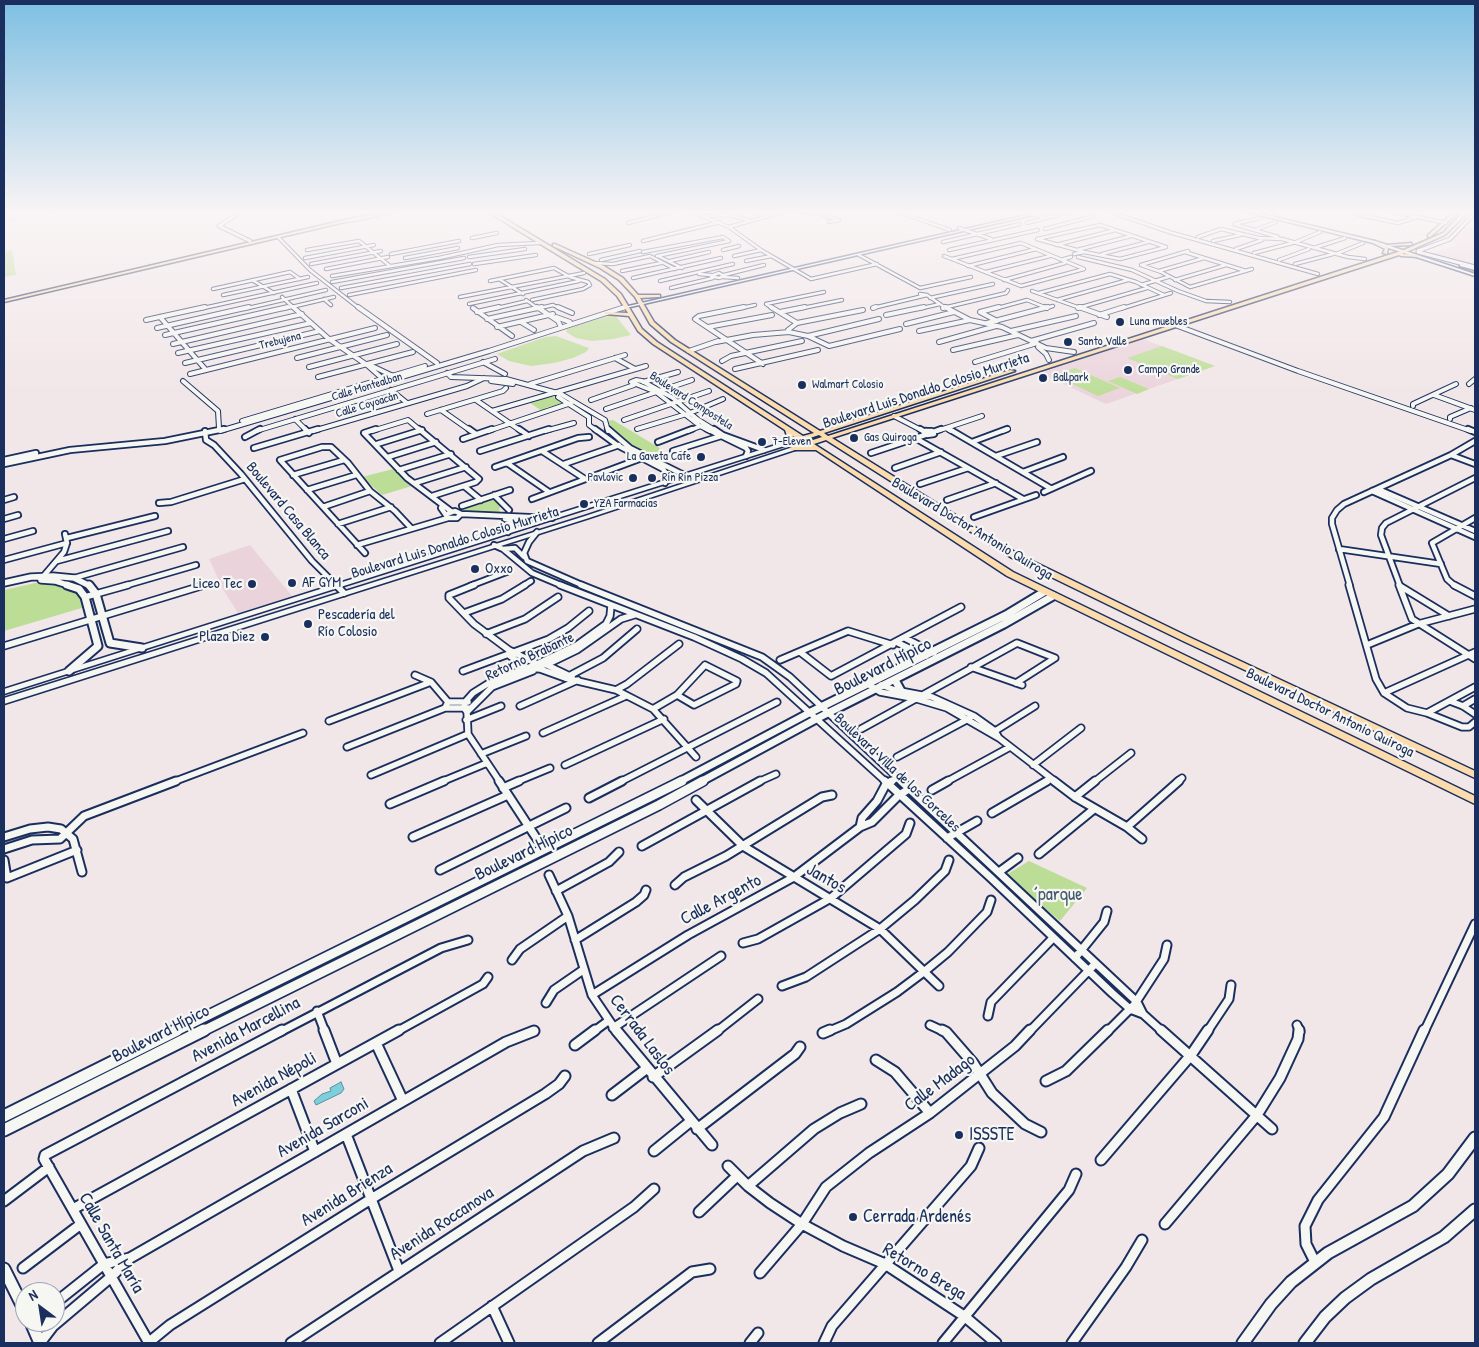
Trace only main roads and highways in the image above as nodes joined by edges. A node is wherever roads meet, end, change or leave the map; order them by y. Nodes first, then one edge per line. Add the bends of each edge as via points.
1 (110, 274) edge
2 (115, 274) edge
3 (119, 274) edge
4 (594, 274) edge
5 (614, 274) edge
6 (760, 274) edge
7 (765, 274) edge
8 (1318, 274) edge
9 (1337, 274) edge
10 (93, 280) junction
11 (1261, 296) junction
12 (656, 299) junction
13 (5, 300) edge
14 (639, 300) junction
15 (626, 306) junction
16 (644, 311) junction
17 (607, 313) road end
18 (629, 315) junction
19 (1176, 326) junction
20 (1186, 329) road end
21 (1132, 336) junction
22 (1117, 341) junction
23 (1085, 354) joint
24 (1029, 369) junction
25 (960, 388) junction
26 (957, 396) junction
27 (920, 401) junction
28 (897, 415) junction
29 (809, 427) junction
30 (834, 428) junction
31 (788, 430) junction
32 (818, 433) junction
33 (841, 433) junction
34 (826, 438) junction
35 (801, 439) junction
36 (787, 443) junction
37 (808, 444) junction
38 (836, 445) junction
39 (792, 449) junction
40 (818, 450) junction
41 (658, 485) junction
42 (640, 499) junction
43 (613, 500) junction
44 (564, 524) junction
45 (4, 692) edge
46 (4, 701) edge
47 (1475, 775) edge
48 (1475, 800) edge

1 - 13 main road
2 - 10 main road
3 - 10 main road
4 - 15 main road, Boulevard Doctor Antonio Quiroga via 609,285
5 - 14 main road, Boulevard Doctor Antonio Quiroga
6 - 12 main road
7 - 12 main road
8 - 11 main road
9 - 11 main road
10 - 13 main road
11 - 19 main road
11 - 21 main road via 1230,302
12 - 14 main road
12 - 14 main road
12 - 16 main road
14 - 15 main road
14 - 16 main road, Boulevard Doctor Antonio Quiroga
15 - 18 main road, Boulevard Doctor Antonio Quiroga
16 - 29 main road, Boulevard Doctor Antonio Quiroga via 657,329 689,352
17 - 18 main road
18 - 31 main road, Boulevard Doctor Antonio Quiroga via 655,343
19 - 20 main road
19 - 21 main road
21 - 22 main road
22 - 23 main road
22 - 24 main road, Boulevard Luis Donaldo Colosio Murrieta via 1049,360
23 - 24 main road, Boulevard Luis Donaldo Colosio Murrieta
24 - 25 main road, Boulevard Luis Donaldo Colosio Murrieta
24 - 26 main road, Boulevard Luis Donaldo Colosio Murrieta
25 - 26 main road via 954,392
25 - 27 main road, Boulevard Luis Donaldo Colosio Murrieta
26 - 28 main road, Boulevard Luis Donaldo Colosio Murrieta
27 - 28 main road via 893,411
27 - 30 main road, Boulevard Luis Donaldo Colosio Murrieta
28 - 33 main road, Boulevard Luis Donaldo Colosio Murrieta
29 - 30 main road
29 - 32 main road, Boulevard Doctor Antonio Quiroga
30 - 32 main road, Boulevard Luis Donaldo Colosio Murrieta
31 - 35 main road, Boulevard Doctor Antonio Quiroga
31 - 36 main road
32 - 34 main road, Boulevard Doctor Antonio Quiroga
32 - 35 main road, Boulevard Luis Donaldo Colosio Murrieta
33 - 34 main road, Boulevard Luis Donaldo Colosio Murrieta
33 - 38 main road
34 - 37 main road, Boulevard Luis Donaldo Colosio Murrieta
34 - 38 main road, Boulevard Doctor Antonio Quiroga
35 - 36 main road, Boulevard Luis Donaldo Colosio Murrieta
35 - 37 main road, Boulevard Doctor Antonio Quiroga
36 - 41 main road, Boulevard Luis Donaldo Colosio Murrieta
37 - 39 main road, Boulevard Luis Donaldo Colosio Murrieta
37 - 40 main road, Boulevard Doctor Antonio Quiroga
38 - 47 main road, Boulevard Doctor Antonio Quiroga via 1030,564
39 - 40 main road
39 - 42 main road, Boulevard Luis Donaldo Colosio Murrieta
40 - 48 main road, Boulevard Doctor Antonio Quiroga via 981,556 1049,594
41 - 42 main road via 640,494
41 - 43 main road, Boulevard Luis Donaldo Colosio Murrieta
42 - 44 main road, Boulevard Luis Donaldo Colosio Murrieta
43 - 44 main road via 615,505
43 - 45 main road, Boulevard Luis Donaldo Colosio Murrieta
44 - 46 main road, Boulevard Luis Donaldo Colosio Murrieta

